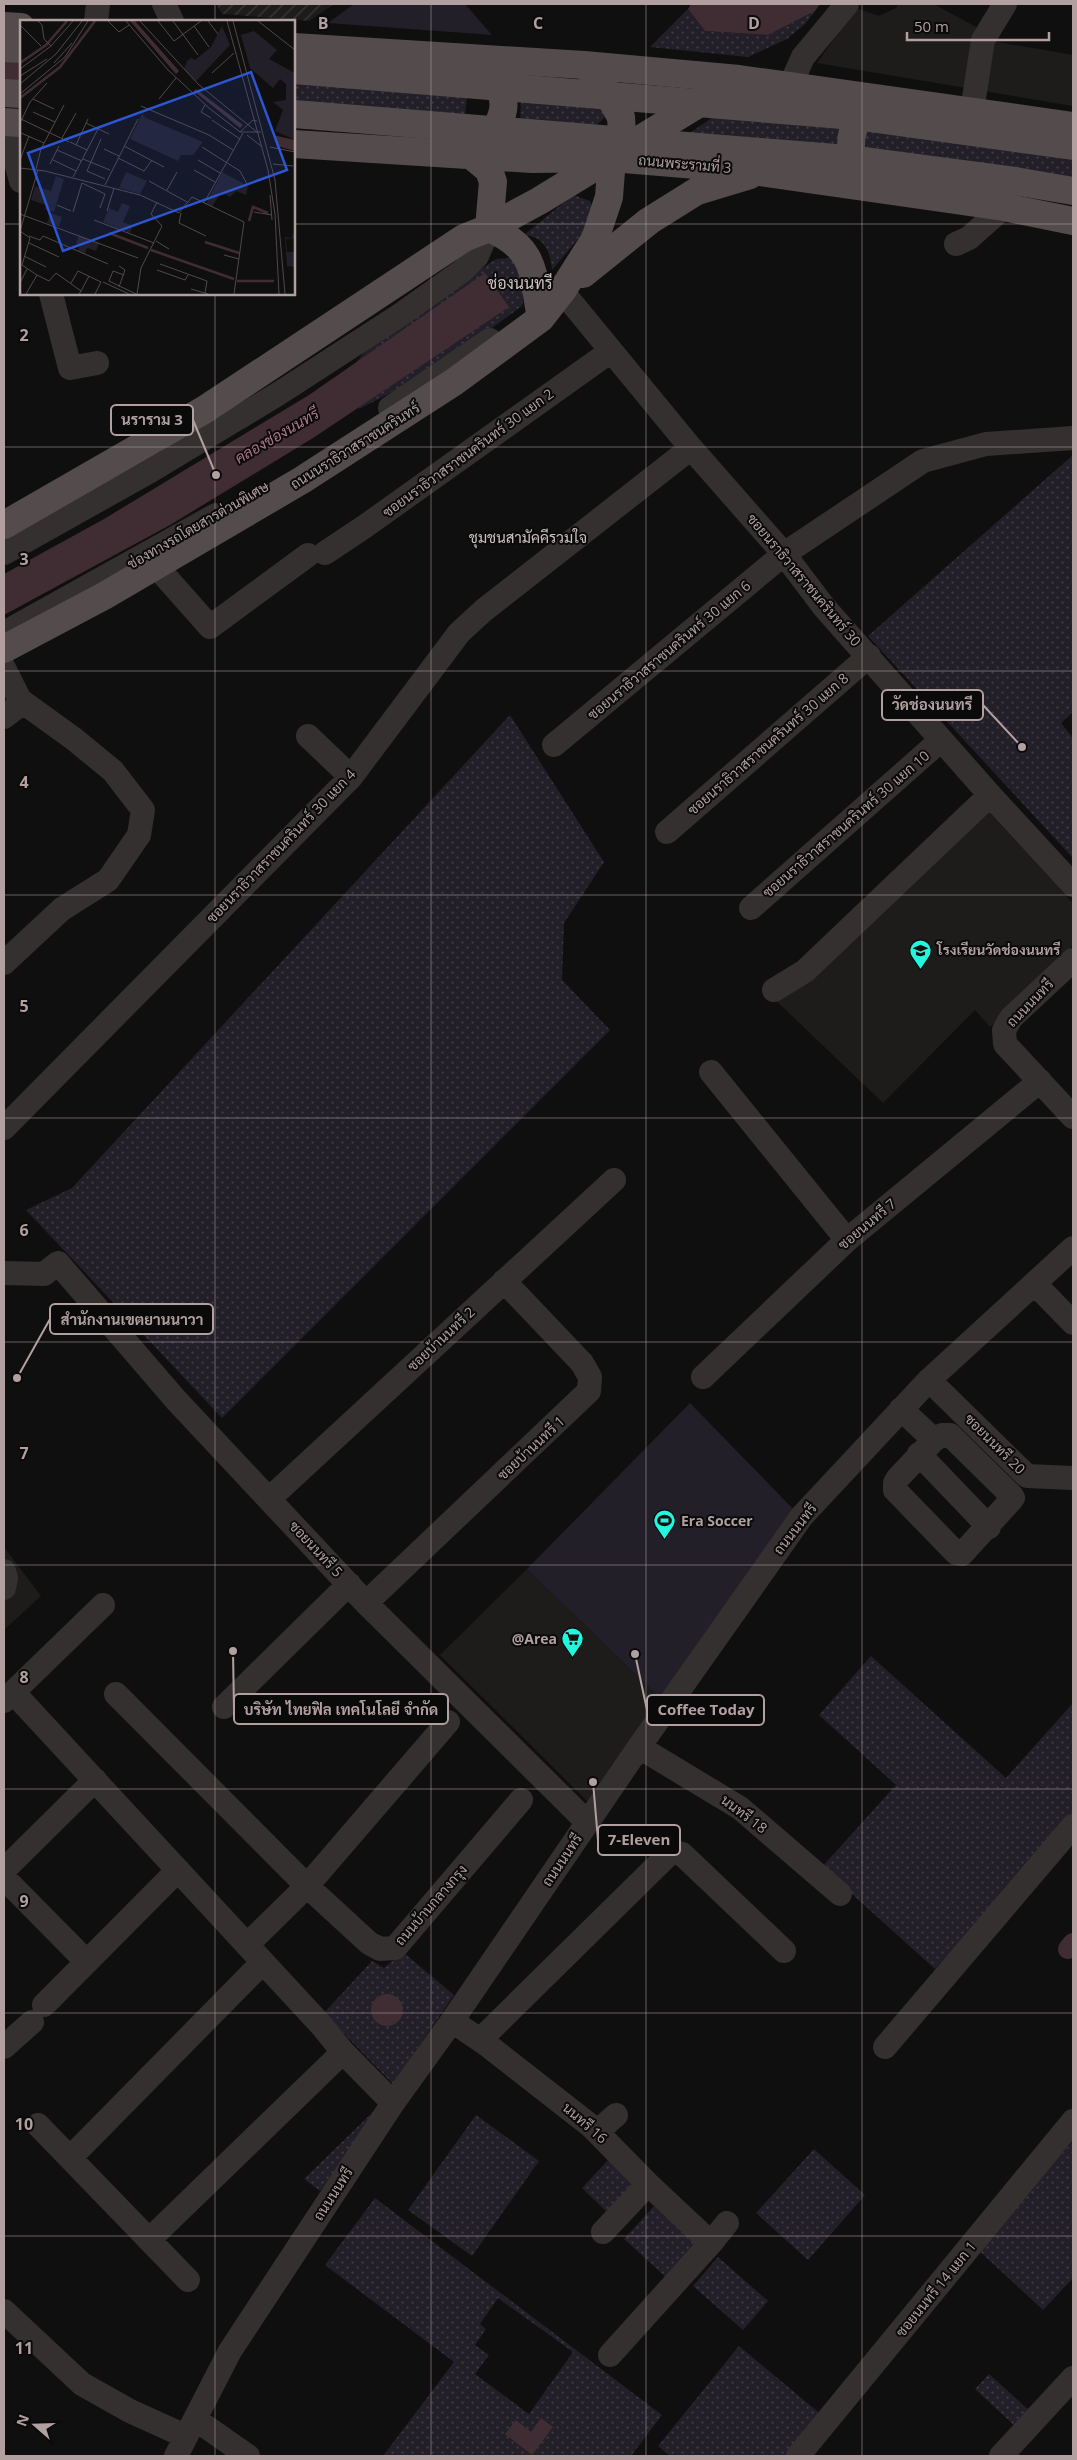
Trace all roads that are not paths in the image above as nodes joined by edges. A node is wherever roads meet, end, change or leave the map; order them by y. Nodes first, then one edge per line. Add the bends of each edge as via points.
1 (98, 4) edge
2 (164, 4) edge
3 (847, 4) edge
4 (1005, 4) edge
5 (96, 20) edge
6 (172, 20) edge
7 (4, 26) edge
8 (20, 27) edge
9 (295, 47) edge
10 (4, 48) edge
11 (20, 49) edge
12 (477, 60) junction
13 (584, 66) junction
14 (295, 70) edge
15 (739, 78) junction
16 (790, 86) junction
17 (4, 93) edge
18 (20, 94) edge
19 (878, 98) junction
20 (972, 111) junction
21 (295, 114) edge
22 (10, 122) edge
23 (1073, 126) edge
24 (295, 144) edge
25 (1073, 146) edge
26 (472, 156) junction
27 (612, 158) junction
28 (756, 172) junction
29 (20, 176) edge
30 (866, 188) junction
31 (1073, 191) edge
32 (1004, 207) junction
33 (1073, 221) edge
34 (489, 228) junction
35 (956, 244) dead end
36 (562, 291) junction
37 (51, 295) edge
38 (541, 318) junction
39 (610, 351) junction
40 (97, 363) dead end
41 (1073, 438) edge
42 (691, 448) junction
43 (4, 525) edge
44 (4, 553) edge
45 (784, 554) junction
46 (156, 566) junction
47 (4, 634) edge
48 (4, 649) edge
49 (869, 656) junction
50 (4, 668) edge
51 (20, 700) junction
52 (4, 717) edge
53 (308, 736) dead end
54 (941, 740) junction
55 (554, 745) dead end
56 (351, 777) junction
57 (990, 795) junction
58 (666, 832) dead end
59 (1073, 885) edge
60 (750, 908) dead end
61 (1073, 960) edge
62 (4, 963) edge
63 (774, 990) dead end
64 (711, 1072) dead end
65 (1040, 1081) junction
66 (1073, 1117) edge
67 (4, 1128) edge
68 (614, 1180) dead end
69 (847, 1240) junction
70 (1073, 1248) edge
71 (4, 1273) edge
72 (504, 1281) junction
73 (1036, 1285) junction
74 (1073, 1323) edge
75 (703, 1377) dead end
76 (929, 1380) junction
77 (901, 1409) junction
78 (926, 1447) junction
79 (1073, 1478) edge
80 (269, 1499) junction
81 (989, 1527) junction
82 (4, 1571) edge
83 (349, 1584) junction
84 (4, 1588) edge
85 (366, 1603) junction
86 (103, 1605) dead end
87 (116, 1694) dead end
88 (9, 1696) edge
89 (224, 1707) dead end
90 (448, 1722) dead end
91 (639, 1747) junction
92 (95, 1780) junction
93 (521, 1800) dead end
94 (587, 1822) junction
95 (1073, 1826) edge
96 (4, 1870) edge
97 (178, 1870) junction
98 (4, 1878) edge
99 (307, 1886) junction
100 (840, 1894) dead end
101 (247, 1945) junction
102 (784, 1951) dead end
103 (86, 1961) junction
104 (263, 1962) junction
105 (452, 2021) junction
106 (480, 2040) junction
107 (4, 2047) edge
108 (885, 2047) dead end
109 (343, 2052) junction
110 (393, 2103) junction
111 (616, 2115) dead end
112 (1073, 2121) edge
113 (38, 2125) dead end
114 (597, 2132) junction
115 (70, 2158) junction
116 (648, 2184) junction
117 (727, 2223) dead end
118 (604, 2232) dead end
119 (149, 2240) junction
120 (709, 2241) junction
121 (188, 2280) dead end
122 (4, 2311) edge
123 (610, 2355) dead end
124 (1073, 2378) edge
125 (185, 2437) edge
126 (248, 2456) edge
127 (798, 2456) edge
128 (1001, 2456) edge

1 - 5 street
2 - 6 street
3 - 16 street via 803,58
4 - 20 street via 983,40
7 - 8 main road
9 - 12 main road
10 - 11 main road
12 - 13 main road
12 - 26 main road via 499,82 502,111 494,132
13 - 15 main road
13 - 27 main road, ถนนนราธิวาสราชนครินทร์ via 594,74 621,117 622,134
14 - 25 main road, bridge via 837,114
15 - 16 main road
15 - 27 main road
16 - 19 main road
17 - 18 main road
19 - 20 main road
19 - 30 main road via 859,116 850,142 853,168
20 - 23 main road
21 - 31 main road, ถนนพระรามที่ 3, bridge via 848,159
22 - 29 street
24 - 26 main road, ถนนพระรามที่ 3
26 - 27 main road, ถนนพระรามที่ 3
26 - 34 main road via 489,170 492,182
27 - 28 main road, ถนนพระรามที่ 3
27 - 34 main road
27 - 36 main road, ถนนนราธิวาสราชนครินทร์ via 604,216 595,239
28 - 30 main road, ถนนพระรามที่ 3
28 - 36 main road via 697,191 648,221
30 - 32 main road, ถนนพระรามที่ 3
32 - 33 main road, ถนนพระรามที่ 3
32 - 35 street via 969,238
34 - 38 main road via 522,248 531,266
34 - 43 main road via 464,238 204,410
34 - 44 street via 477,256 462,271 400,315 152,470
36 - 38 main road, ถนนนราธิวาสราชนครินทร์
36 - 39 street, ซอยนราธิวาสราชนครินทร์ 30
37 - 40 street via 70,368
38 - 46 main road, ถนนนราธิวาสราชนครินทร์ via 376,434
38 - 47 street, ช่องทางรถโดยสารด่วนพิเศษ via 519,320 297,468
39 - 42 street, ซอยนราธิวาสราชนครินทร์ 30
39 - 46 street, ซอยนราธิวาสราชนครินทร์ 30 แยก 2 via 364,528 316,554 210,627
41 - 45 street, ซอยนราธิวาสราชนครินทร์ 30 แยก 6 via 986,444 923,461
42 - 45 street, ซอยนราธิวาสราชนครินทร์ 30
42 - 56 street, ซอยนราธิวาสราชนครินทร์ 30 แยก 4 via 459,633
45 - 49 street, ซอยนราธิวาสราชนครินทร์ 30 via 824,607
45 - 55 street, ซอยนราธิวาสราชนครินทร์ 30 แยก 6
46 - 48 main road, ถนนนราธิวาสราชนครินทร์
49 - 54 street, ซอยนราธิวาสราชนครินทร์ 30
49 - 58 street, ซอยนราธิวาสราชนครินทร์ 30 แยก 8
50 - 51 street
51 - 52 street via 18,706
51 - 62 street via 112,771 143,810 139,835 108,880 62,909
53 - 56 street
54 - 57 street, ซอยนราธิวาสราชนครินทร์ 30
54 - 60 street, ซอยนราธิวาสราชนครินทร์ 30 แยก 10
56 - 67 street, ซอยนราธิวาสราชนครินทร์ 30 แยก 4
57 - 59 street, ซอยนราธิวาสราชนครินทร์ 30
57 - 63 street via 805,971
61 - 65 street, ถนนนนทรี via 1011,1018 1004,1030 1005,1044
64 - 69 street
65 - 66 street, ถนนนนทรี
65 - 69 street, ซอยนนทรี 7
68 - 72 street, ซอยบ้านนทรี 2
69 - 75 street, ซอยนนทรี 7
70 - 73 street, ถนนนนทรี
71 - 80 street, ซอยนนทรี 5 via 44,1274 58,1263 176,1400
72 - 80 street, ซอยบ้านนทรี 2
72 - 85 street, ซอยบ้านนทรี 1 via 582,1363 590,1377 589,1391
73 - 74 street
73 - 76 street, ถนนนนทรี
76 - 77 street, ถนนนนทรี
76 - 79 street, ซอยนนทรี 20 via 1027,1476
77 - 78 street
77 - 91 street, ถนนนนทรี via 802,1516
78 - 81 street
78 - 81 street via 942,1435 950,1435 1011,1493 1013,1498
78 - 81 street via 898,1478 895,1490 956,1553 962,1554
80 - 83 street, ซอยนนทรี 5
82 - 84 street
83 - 85 street, ซอยนนทรี 5
83 - 89 street
85 - 94 street, ซอยนนทรี 5
86 - 88 street
87 - 99 street, ถนนบ้านกลางกรุง
88 - 92 street
90 - 99 street
91 - 94 street, ถนนนนทรี
91 - 100 street, นนทรี 18 via 740,1808
92 - 96 street
92 - 97 street
93 - 99 street, ถนนบ้านกลางกรุง via 395,1948 380,1949 369,1942
94 - 105 street, ถนนนนทรี
95 - 108 street
97 - 101 street
97 - 103 street
98 - 103 street
99 - 101 street
101 - 104 street
102 - 106 street via 682,1854 672,1851
103 - 107 street
104 - 109 street
104 - 115 street
105 - 106 street, นนทรี 16
105 - 110 street, ถนนนนทรี
106 - 114 street, นนทรี 16
109 - 110 street
109 - 119 street
110 - 125 street, ถนนนนทรี via 230,2351
111 - 114 street
112 - 127 street, ซอยนนทรี 14 แยก 1
113 - 115 street
114 - 116 street, นนทรี 16
115 - 119 street
116 - 118 street
116 - 120 street, นนทรี 16
117 - 120 street
119 - 121 street
120 - 123 street
122 - 125 street via 82,2384
124 - 128 street
125 - 126 street

